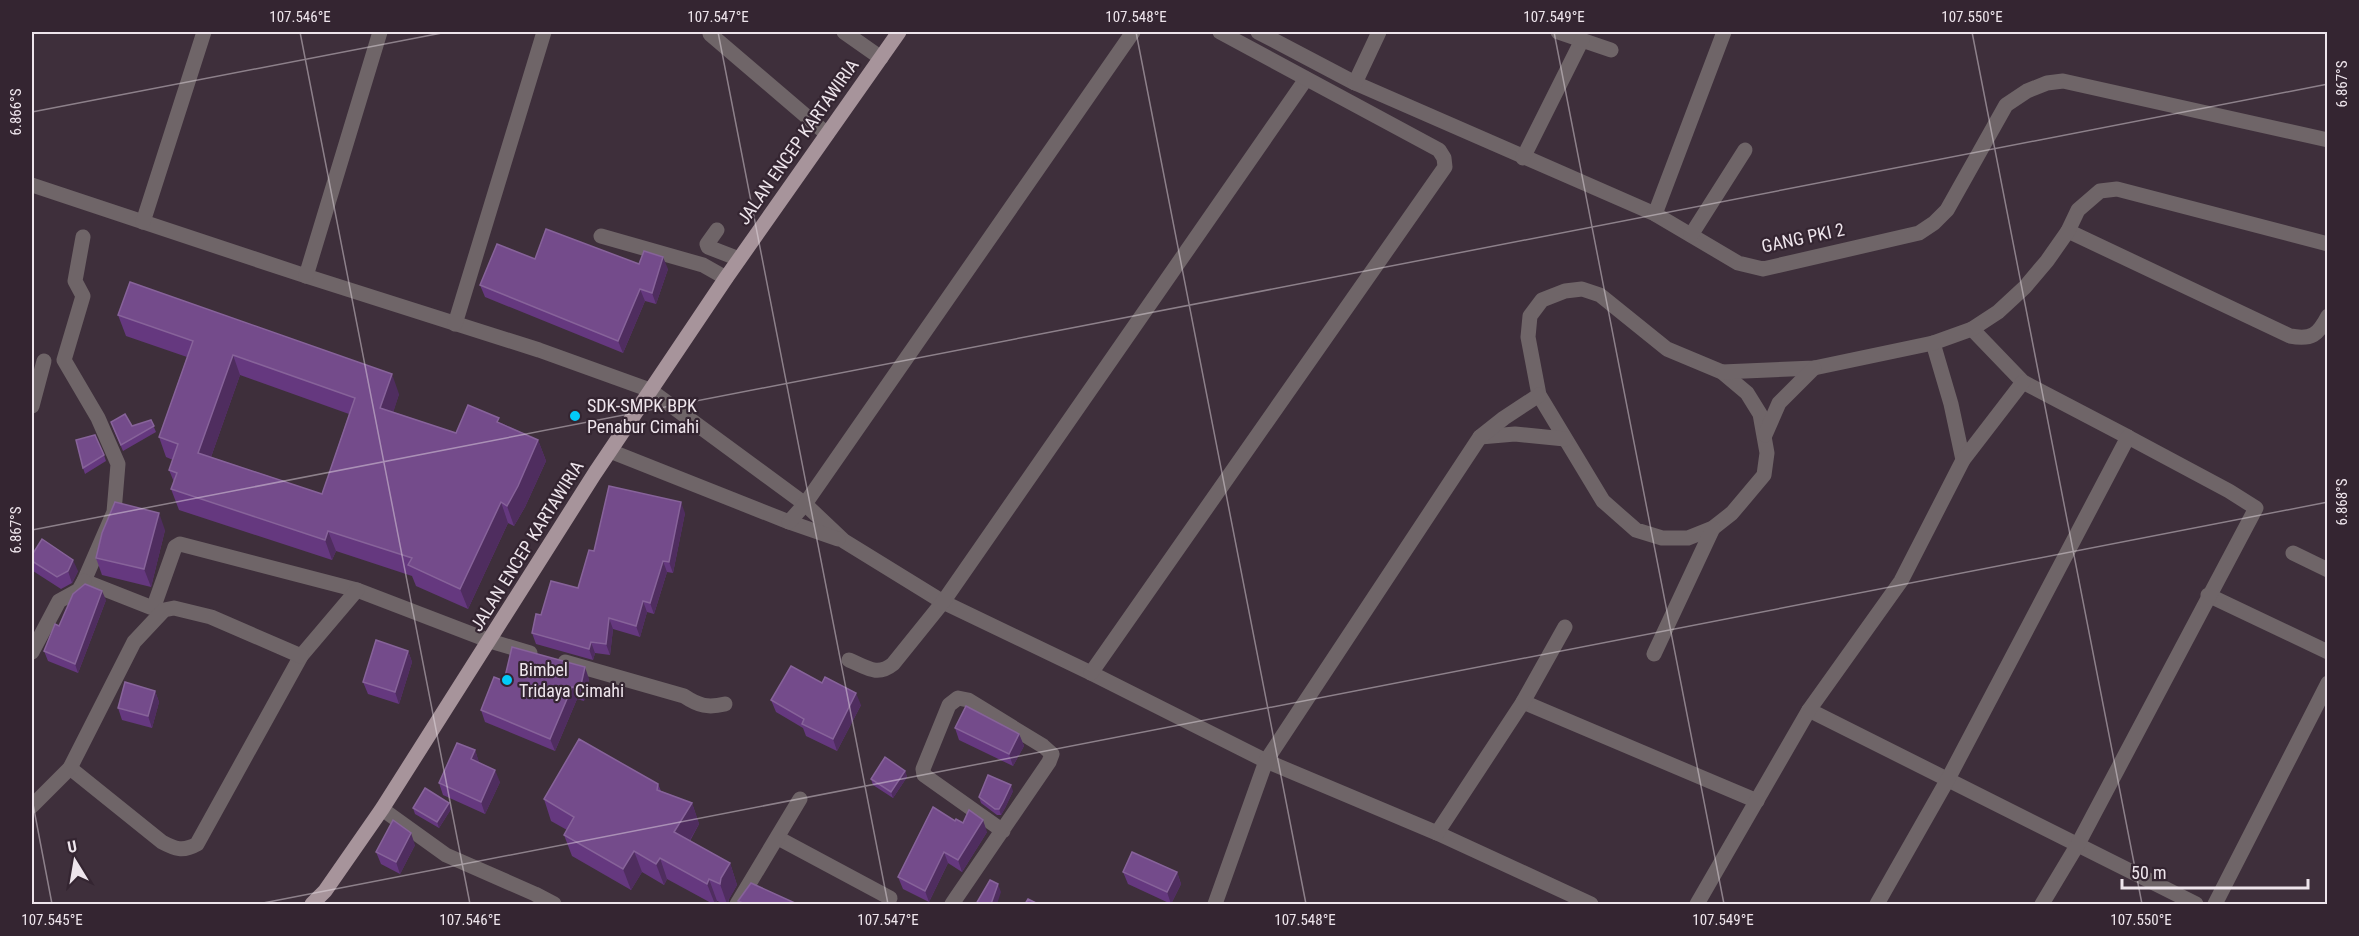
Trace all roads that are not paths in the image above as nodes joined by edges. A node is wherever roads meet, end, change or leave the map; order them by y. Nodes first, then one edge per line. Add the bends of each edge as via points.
1 (204, 32) edge
2 (380, 32) edge
3 (544, 32) edge
4 (844, 32) edge
5 (899, 32) edge
6 (1133, 32) edge
7 (1220, 32) edge
8 (1258, 32) edge
9 (1379, 32) edge
10 (1558, 32) edge
11 (1724, 32) edge
12 (710, 34) dead end
13 (1582, 40) junction
14 (1611, 50) dead end
15 (881, 57) junction
16 (1306, 79) junction
17 (1355, 83) junction
18 (827, 134) junction
19 (2328, 140) edge
20 (1744, 150) dead end
21 (1523, 158) junction
22 (32, 185) edge
23 (1655, 214) junction
24 (143, 222) junction
25 (717, 230) dead end
26 (2068, 231) junction
27 (1691, 235) junction
28 (602, 236) dead end
29 (83, 237) dead end
30 (2328, 244) edge
31 (739, 259) junction
32 (306, 276) junction
33 (726, 278) junction
34 (2328, 316) edge
35 (455, 324) junction
36 (1972, 329) junction
37 (1933, 343) junction
38 (44, 361) dead end
39 (1814, 368) junction
40 (1722, 372) junction
41 (2023, 382) junction
42 (650, 390) junction
43 (1539, 395) junction
44 (32, 406) edge
45 (1765, 435) junction
46 (1480, 437) junction
47 (2128, 437) junction
48 (1565, 439) junction
49 (610, 451) junction
50 (1963, 460) junction
51 (805, 504) junction
52 (789, 522) junction
53 (1713, 528) junction
54 (844, 541) junction
55 (2293, 553) dead end
56 (2328, 570) edge
57 (84, 581) junction
58 (357, 590) junction
59 (2208, 595) junction
60 (943, 602) junction
61 (1565, 627) dead end
62 (490, 641) junction
63 (32, 652) edge
64 (2328, 652) edge
65 (1654, 654) dead end
66 (301, 656) junction
67 (849, 660) dead end
68 (1091, 673) junction
69 (2328, 683) edge
70 (1523, 702) junction
71 (725, 704) dead end
72 (1809, 710) junction
73 (1266, 761) junction
74 (70, 768) junction
75 (1948, 779) junction
76 (800, 799) dead end
77 (1756, 801) junction
78 (32, 806) edge
79 (382, 809) junction
80 (1003, 831) junction
81 (1437, 833) junction
82 (778, 838) junction
83 (2078, 844) junction
84 (890, 898) dead end
85 (312, 904) edge
86 (554, 904) edge
87 (737, 904) edge
88 (952, 904) edge
89 (1215, 904) edge
90 (1591, 904) edge
91 (1697, 904) edge
92 (1877, 904) edge
93 (2042, 904) edge
94 (2196, 904) edge
95 (2215, 904) edge

1 - 24 street
2 - 32 street
3 - 35 street
4 - 15 street
5 - 15 main road, JALAN ENCEP KARTAWIRIA
6 - 51 street
7 - 16 street
8 - 17 street, GANG PKI 2
9 - 17 street
10 - 13 street
11 - 23 street
12 - 18 street
13 - 14 street
13 - 21 street
15 - 18 main road, JALAN ENCEP KARTAWIRIA
16 - 60 street
16 - 68 street via 1439,150 1445,167
17 - 21 street, GANG PKI 2
18 - 31 main road, JALAN ENCEP KARTAWIRIA
19 - 27 street, GANG PKI 2 via 2063,81 2047,83 2006,105 1947,210 1919,233 1763,269 1738,264
20 - 27 street
21 - 23 street, GANG PKI 2
22 - 24 street
23 - 27 street, GANG PKI 2
24 - 32 street
25 - 31 street via 708,247
26 - 30 street via 2078,210 2100,191 2116,189
26 - 34 street via 2290,336 2305,338 2320,330
26 - 36 street via 2025,287
28 - 33 street via 703,266
29 - 57 street via 75,280 83,296 64,360 98,418 118,464 114,512
31 - 33 main road, JALAN ENCEP KARTAWIRIA
32 - 35 street
33 - 42 main road, JALAN ENCEP KARTAWIRIA
35 - 42 street
36 - 37 street
36 - 41 street
37 - 39 street
37 - 50 street
38 - 44 street
39 - 40 street
39 - 45 street via 1779,403
40 - 43 street via 1667,349 1600,295 1582,289 1565,291 1542,300 1530,316 1528,337
40 - 45 street via 1747,393 1760,414
41 - 47 street
41 - 50 street
42 - 49 main road, JALAN ENCEP KARTAWIRIA
42 - 51 street
43 - 46 street
43 - 48 street
45 - 53 street via 1764,475 1732,513
46 - 48 street via 1515,434
46 - 73 street
47 - 59 street via 2256,508
47 - 75 street
48 - 53 street via 1603,501 1636,530 1662,538 1688,538
49 - 52 street
49 - 62 main road, JALAN ENCEP KARTAWIRIA
50 - 72 street via 1900,581
51 - 52 street
51 - 54 street
52 - 54 street
53 - 65 street
54 - 60 street
55 - 56 street
57 - 58 street via 154,606 175,547 180,544
57 - 63 street via 79,590 58,601
58 - 62 street
58 - 66 street
59 - 64 street
59 - 83 street
60 - 67 street via 886,670 879,672
60 - 68 street
61 - 70 street
62 - 71 street via 684,696 698,705
62 - 79 main road, JALAN ENCEP KARTAWIRIA
66 - 74 street via 211,617 174,608 164,610 134,642
66 - 74 street via 197,844 188,849 176,849 162,842
68 - 73 street
69 - 95 street
70 - 77 street
70 - 81 street
72 - 75 street
72 - 77 street
73 - 81 street
73 - 89 street
74 - 78 street
75 - 83 street
75 - 92 street
76 - 82 street
77 - 91 street
79 - 85 main road, JALAN ENCEP KARTAWIRIA
79 - 86 street via 446,855
80 - 80 street via 1052,754 968,700 958,698 949,705 923,769 924,776
80 - 88 street
81 - 90 street
82 - 84 street
82 - 87 street
83 - 93 street
83 - 94 street

